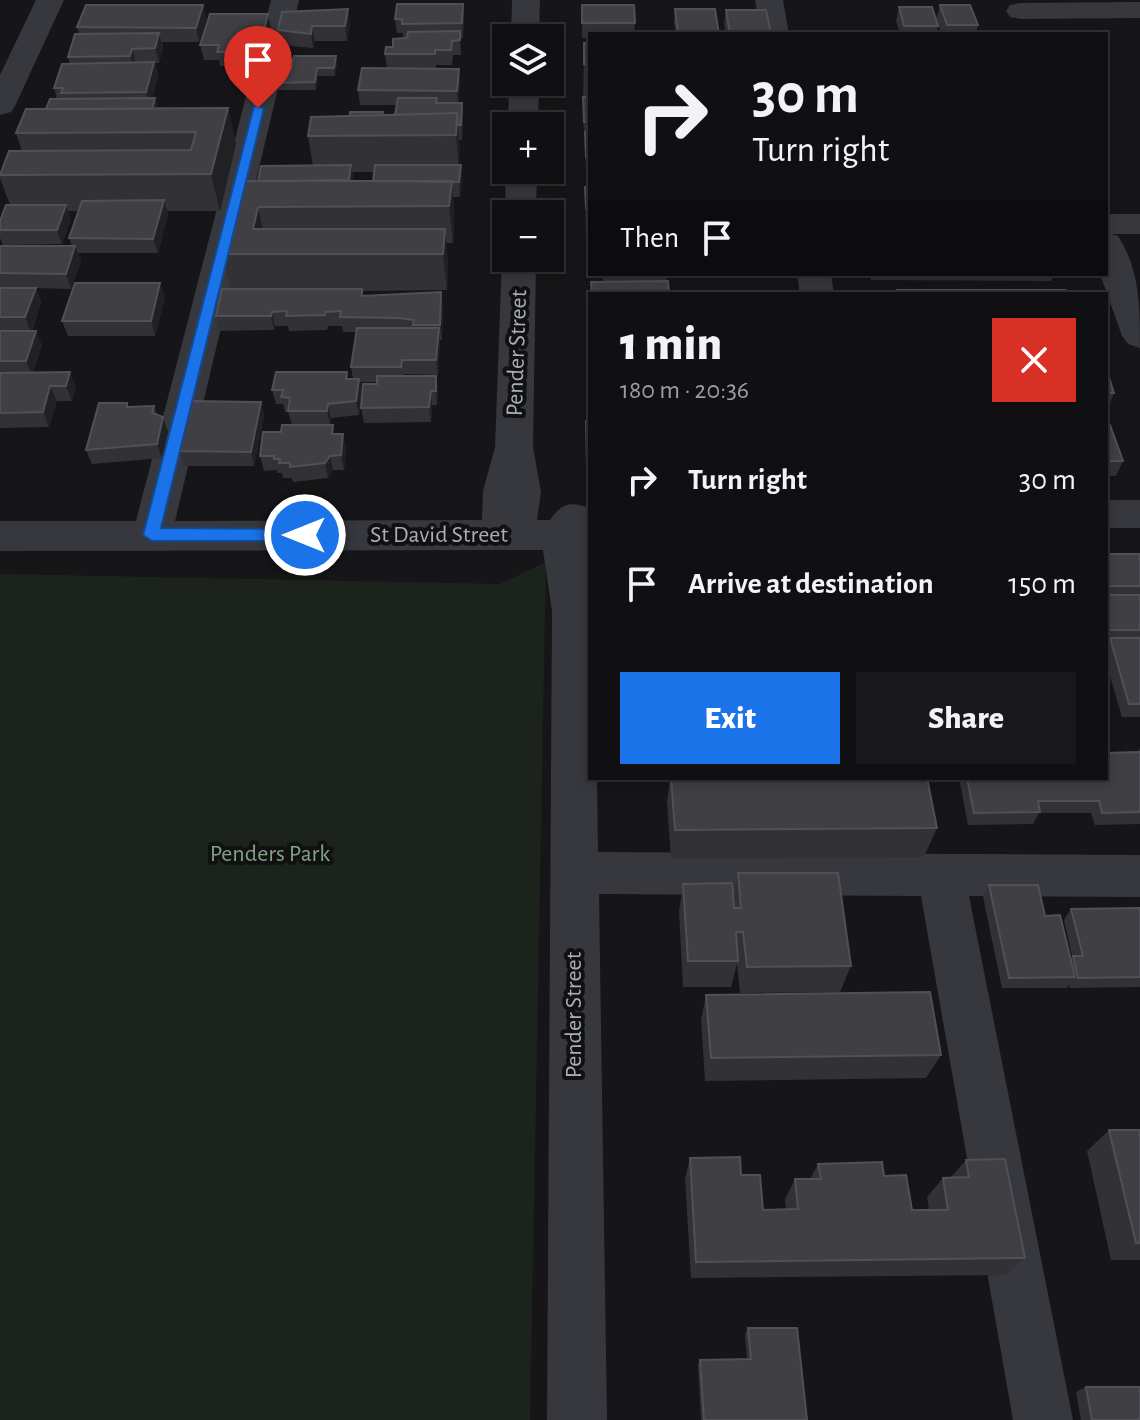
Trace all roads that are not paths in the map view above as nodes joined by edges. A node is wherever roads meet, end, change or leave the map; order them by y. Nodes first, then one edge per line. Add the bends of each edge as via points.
1 (50, 0) edge
2 (285, 0) edge
3 (526, 0) edge
4 (769, 0) edge
5 (1140, 10) edge
6 (1022, 15) edge
7 (525, 24) edge
8 (775, 32) edge
9 (0, 106) edge
10 (1108, 224) edge
11 (1140, 224) edge
12 (1108, 248) edge
13 (519, 272) edge
14 (1140, 336) edge
15 (1108, 514) edge
16 (1140, 514) edge
17 (0, 517) edge
18 (510, 523) junction
19 (154, 526) junction
20 (579, 527) edge
21 (1108, 535) edge
22 (1140, 535) edge
23 (0, 536) edge
24 (573, 873) junction
25 (941, 874) junction
26 (1140, 876) edge
27 (577, 1420) edge
28 (1043, 1420) edge

1 - 9 street
2 - 19 street
3 - 7 street
4 - 8 street
5 - 6 street
10 - 11 street
12 - 14 street
13 - 18 street, Pender Street via 514,447 502,491
15 - 16 street
17 - 19 street, St David Street
18 - 19 street, St David Street
18 - 20 street, St David Street
19 - 23 street, St David Street
20 - 24 street, Pender Street via 585,562 573,611
21 - 22 street
24 - 25 street
24 - 27 street, Pender Street
25 - 26 street
25 - 28 street

